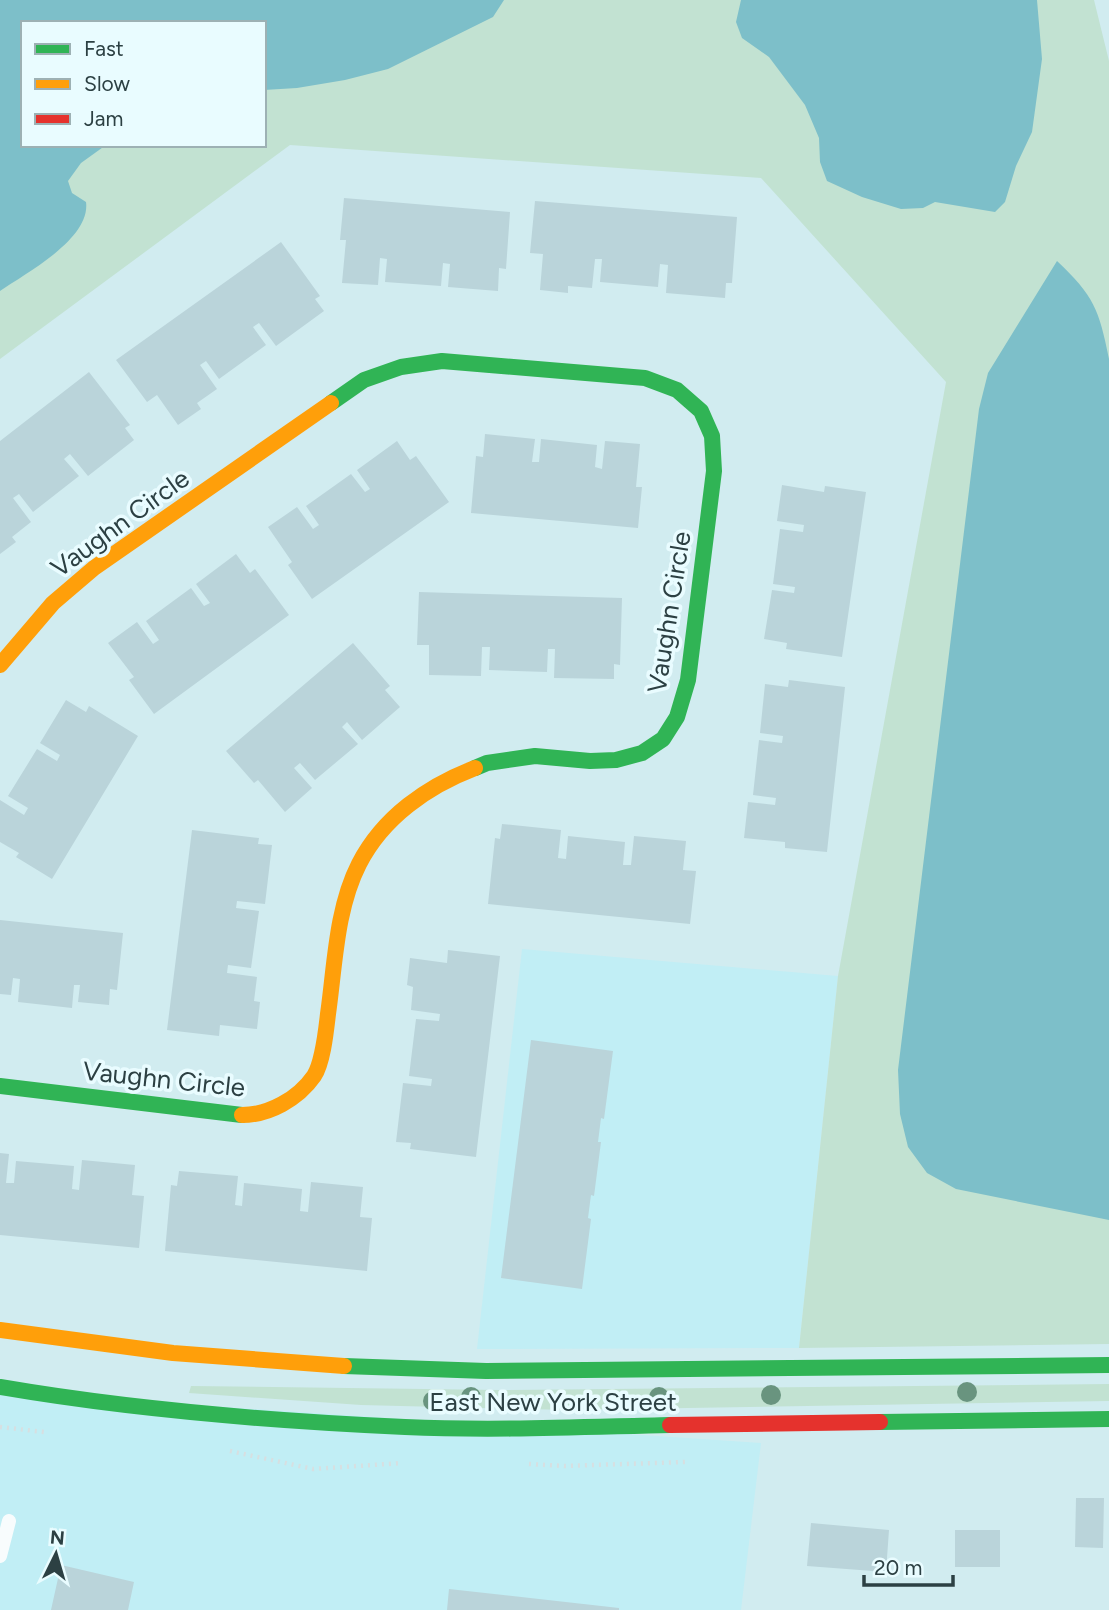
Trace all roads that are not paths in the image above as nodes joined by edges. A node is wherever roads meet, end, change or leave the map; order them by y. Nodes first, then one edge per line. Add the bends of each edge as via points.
1 (0, 665) edge
2 (0, 1087) edge
3 (0, 1330) edge
4 (1109, 1364) edge
5 (0, 1387) edge
6 (1109, 1419) edge
7 (9, 1521) dead end
8 (0, 1556) edge

1 - 2 main road, Vaughn Circle via 53,603 94,568 364,380 401,367 442,361 645,379 677,390 701,411 712,436 714,471 688,680 677,717 663,739 642,753 616,760 535,756 487,763 444,780 407,805 376,837 359,864 340,929 315,1075 292,1098 270,1111 245,1115
3 - 4 main road, East New York Street via 277,1362 486,1371
5 - 6 main road, East New York Street via 176,1411 407,1427
7 - 8 lane

